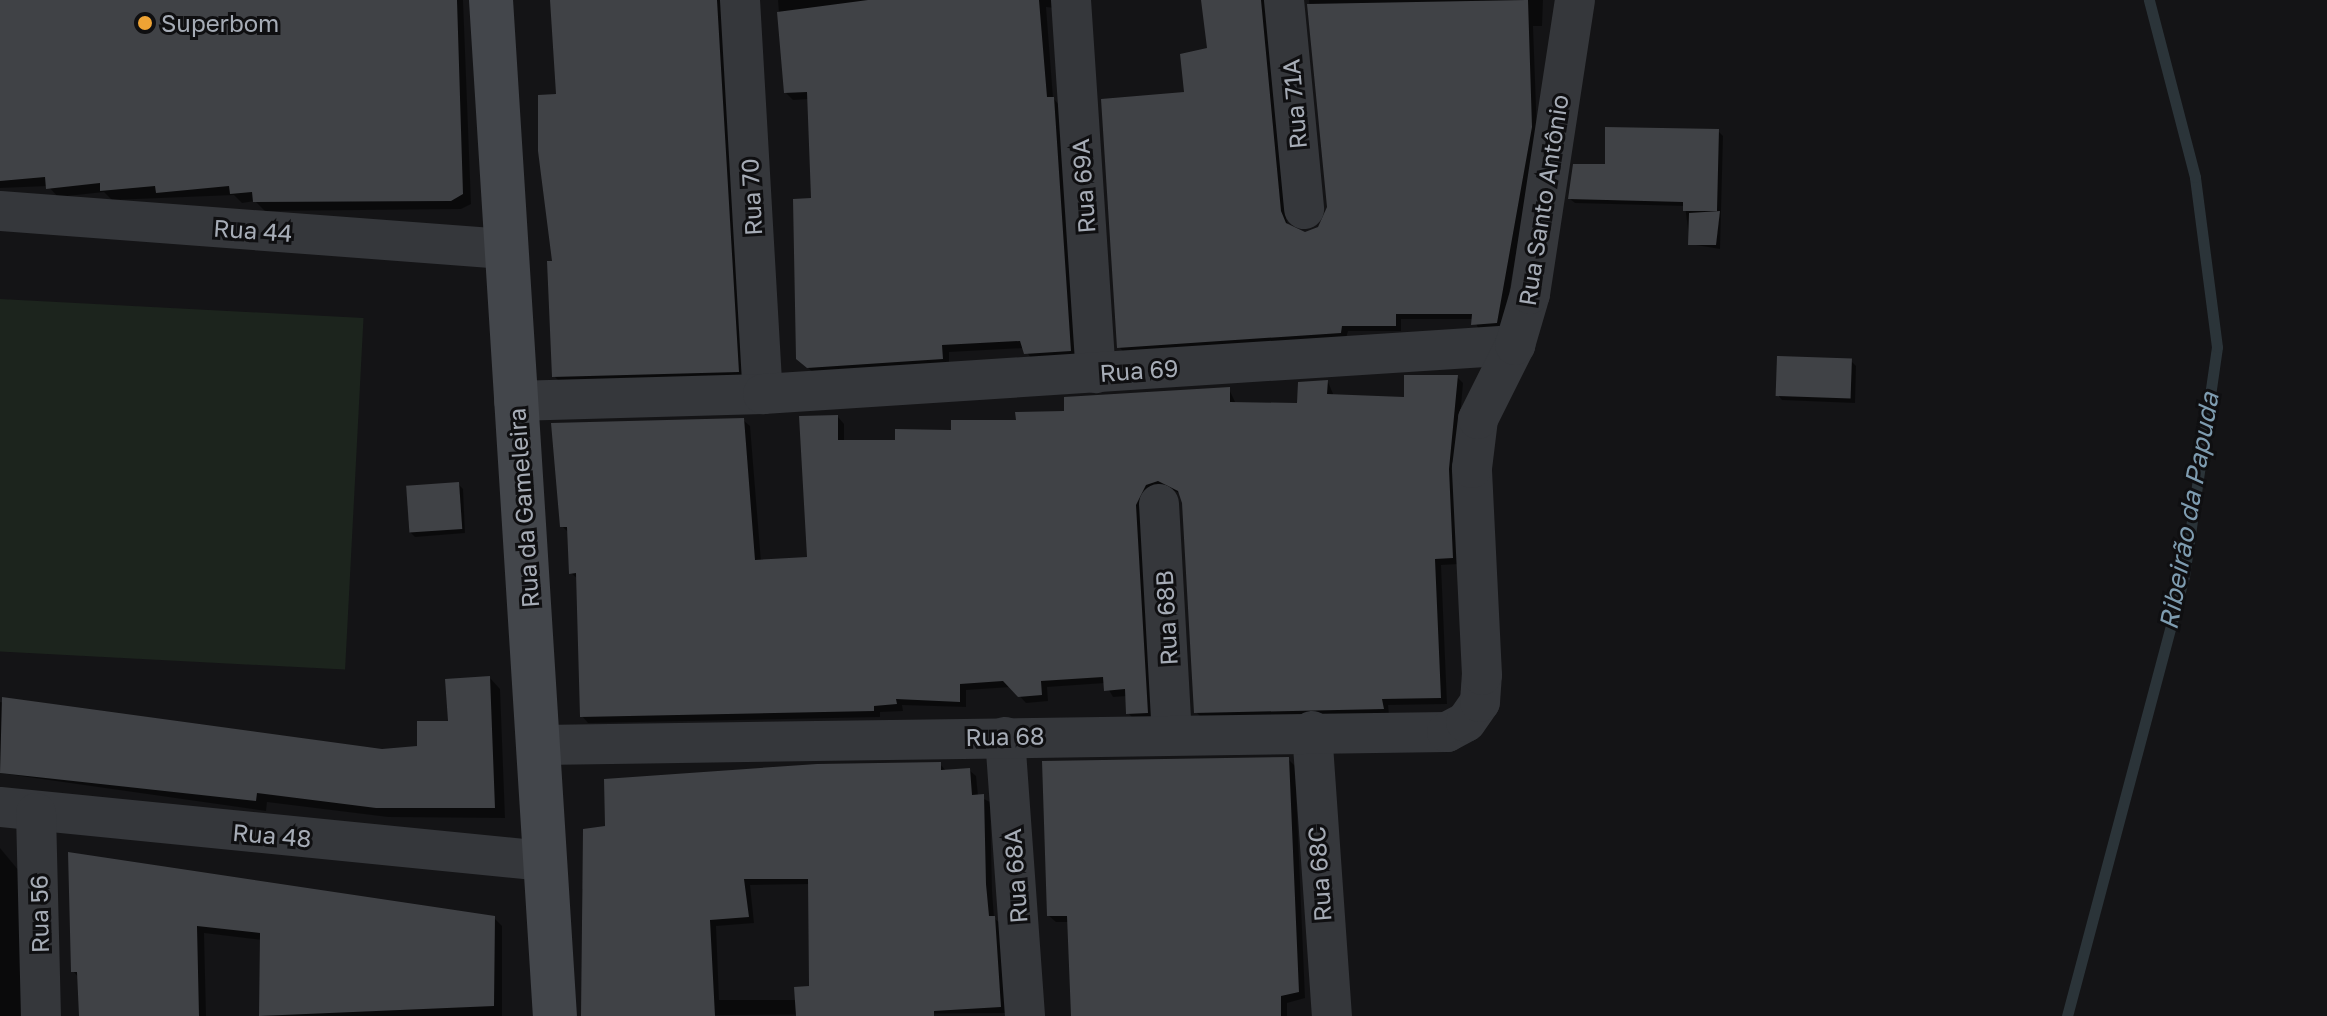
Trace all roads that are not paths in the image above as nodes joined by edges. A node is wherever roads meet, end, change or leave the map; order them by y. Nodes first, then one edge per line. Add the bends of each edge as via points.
1 (491, 0) edge
2 (740, 0) edge
3 (1071, 0) edge
4 (1284, 0) edge
5 (1575, 0) edge
6 (1304, 209) dead end
7 (0, 211) edge
8 (505, 249) junction
9 (1515, 345) junction
10 (1096, 373) junction
11 (763, 394) junction
12 (514, 401) junction
13 (1159, 504) dead end
14 (1466, 722) joint
15 (1312, 731) junction
16 (1172, 733) junction
17 (1005, 737) junction
18 (541, 745) junction
19 (18, 810) edge
20 (545, 861) junction
21 (41, 1016) edge
22 (555, 1016) edge
23 (1025, 1016) edge
24 (1332, 1016) edge

1 - 8 street, Rua da Gameleira
2 - 11 street, Rua 70
3 - 10 street, Rua 69A
4 - 6 street, Rua 71A
5 - 9 street, Rua Santo Antônio via 1541,238
7 - 8 street, Rua 44
8 - 12 street, Rua da Gameleira
9 - 10 street, Rua 69
9 - 14 street, Rua Santo Antônio via 1488,394 1472,468 1482,675 1480,702
10 - 11 street, Rua 69
11 - 12 street, Rua 69
12 - 18 street, Rua da Gameleira
13 - 16 street, Rua 68B
14 - 15 street, Rua 68 via 1447,732
15 - 16 street, Rua 68
15 - 24 street, Rua 68C
16 - 17 street, Rua 68
17 - 18 street, Rua 68
17 - 23 street, Rua 68A
18 - 20 street, Rua da Gameleira
19 - 20 street, Rua 48
19 - 21 street, Rua 56
20 - 22 street, Rua da Gameleira

